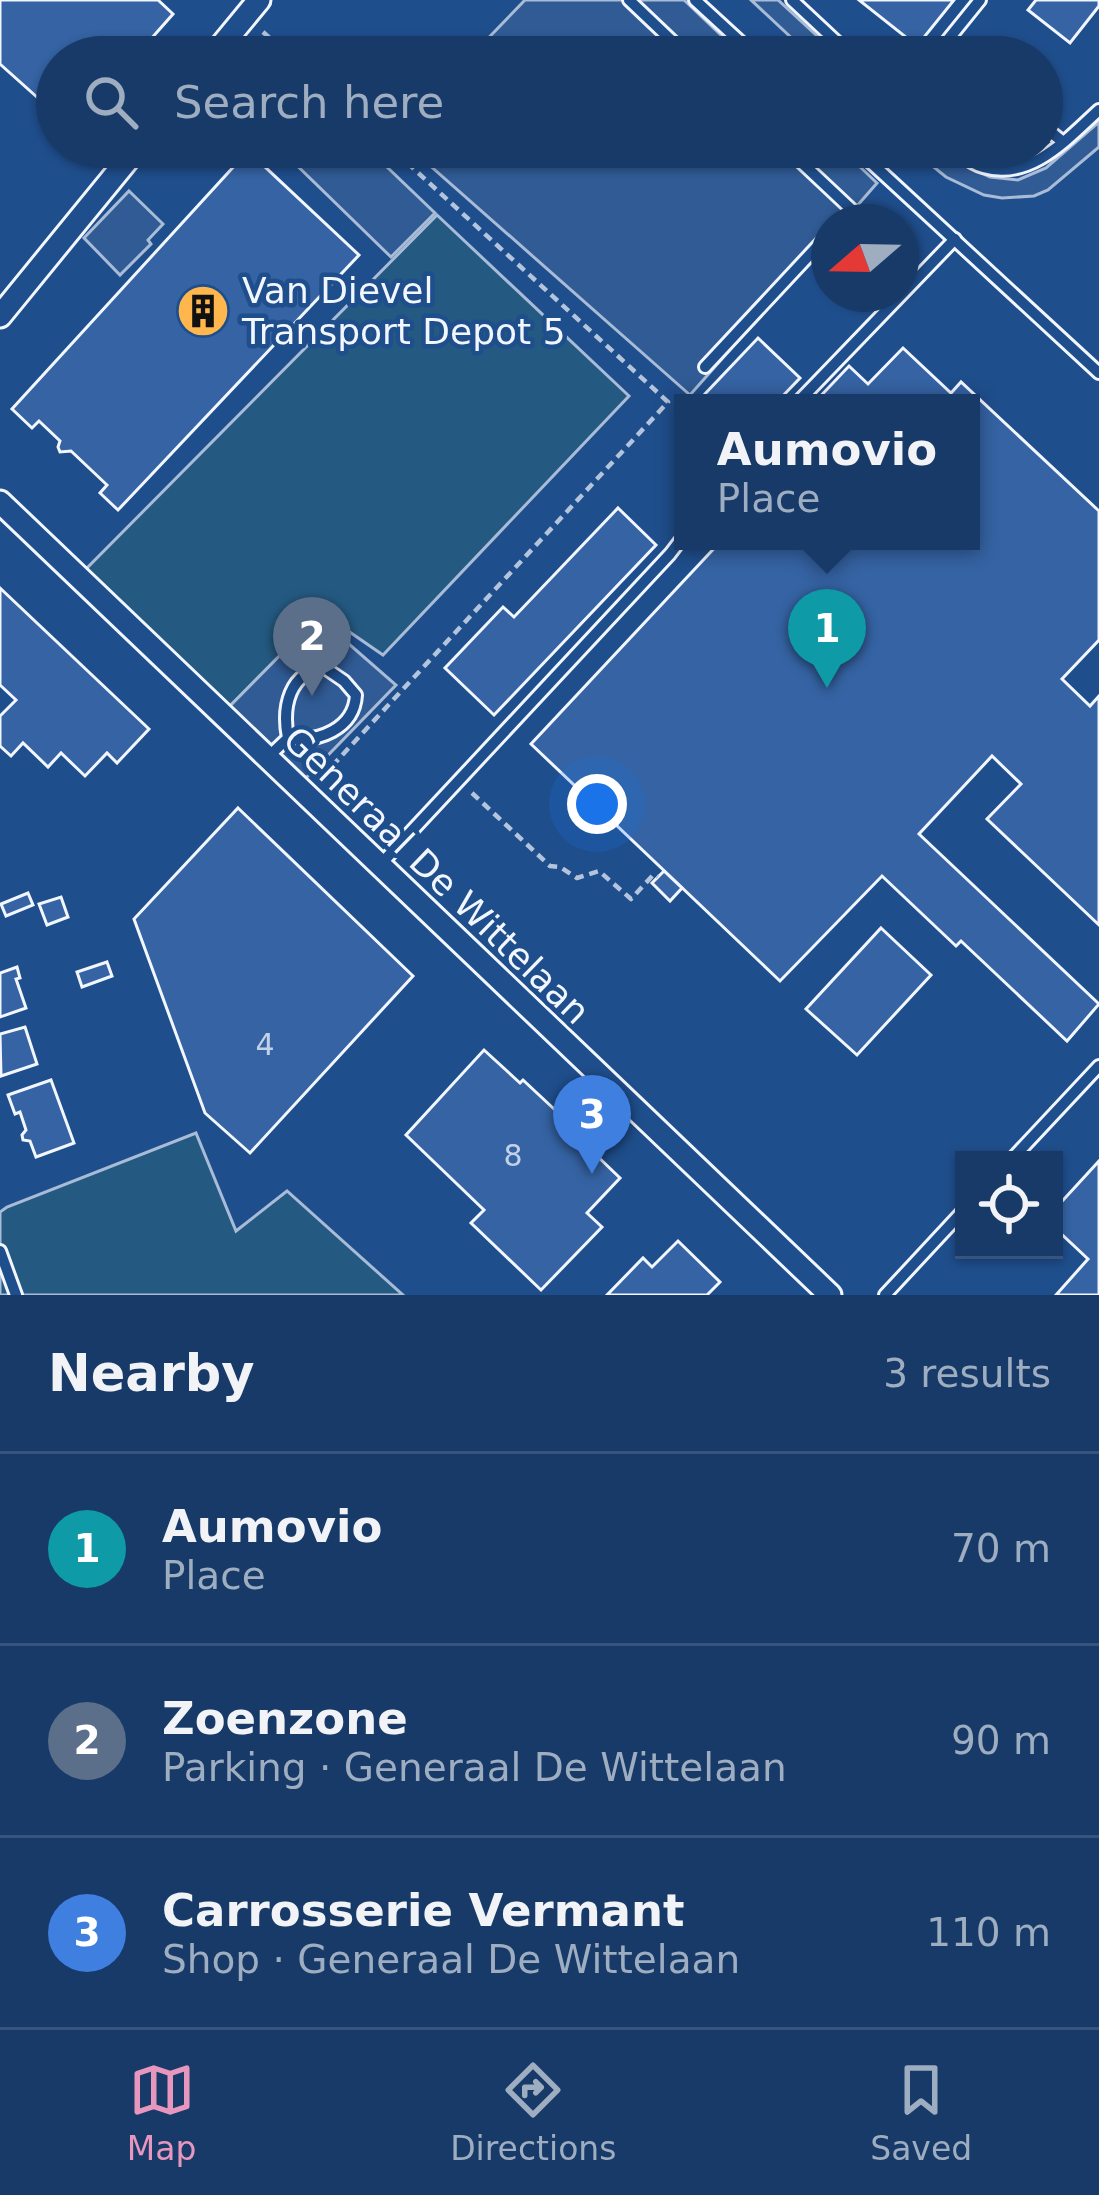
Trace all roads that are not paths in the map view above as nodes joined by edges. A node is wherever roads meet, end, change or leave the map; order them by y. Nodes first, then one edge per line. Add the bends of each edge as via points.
1 (628, 0) edge
2 (695, 0) edge
3 (792, 0) edge
4 (980, 0) edge
5 (252, 8) edge
6 (229, 36) edge
7 (667, 36) edge
8 (734, 36) edge
9 (831, 36) edge
10 (951, 36) edge
11 (1099, 110) edge
12 (1063, 142) edge
13 (121, 168) edge
14 (807, 168) edge
15 (877, 168) edge
16 (846, 204) edge
17 (955, 239) junction
18 (811, 253) edge
19 (0, 316) edge
20 (705, 367) dead end
21 (1099, 373) edge
22 (806, 394) edge
23 (0, 502) edge
24 (674, 548) edge
25 (288, 738) junction
26 (266, 758) junction
27 (380, 865) junction
28 (1099, 1066) edge
29 (1019, 1151) edge
30 (955, 1220) edge
31 (0, 1251) edge
32 (16, 1295) edge
33 (830, 1295) edge
34 (885, 1295) edge

1 - 7 lane
2 - 8 lane
3 - 9 lane
4 - 10 lane
5 - 6 street
11 - 12 lane
13 - 19 street
14 - 16 lane
15 - 17 lane
17 - 21 lane
17 - 22 lane
18 - 20 lane
23 - 26 street, Generaal De Wittelaan
24 - 27 lane
25 - 25 lane via 331,735 356,707 356,695 325,668 298,679
25 - 26 lane
26 - 27 street, Generaal De Wittelaan
27 - 33 street, Generaal De Wittelaan
28 - 29 lane
30 - 34 lane
31 - 32 lane

